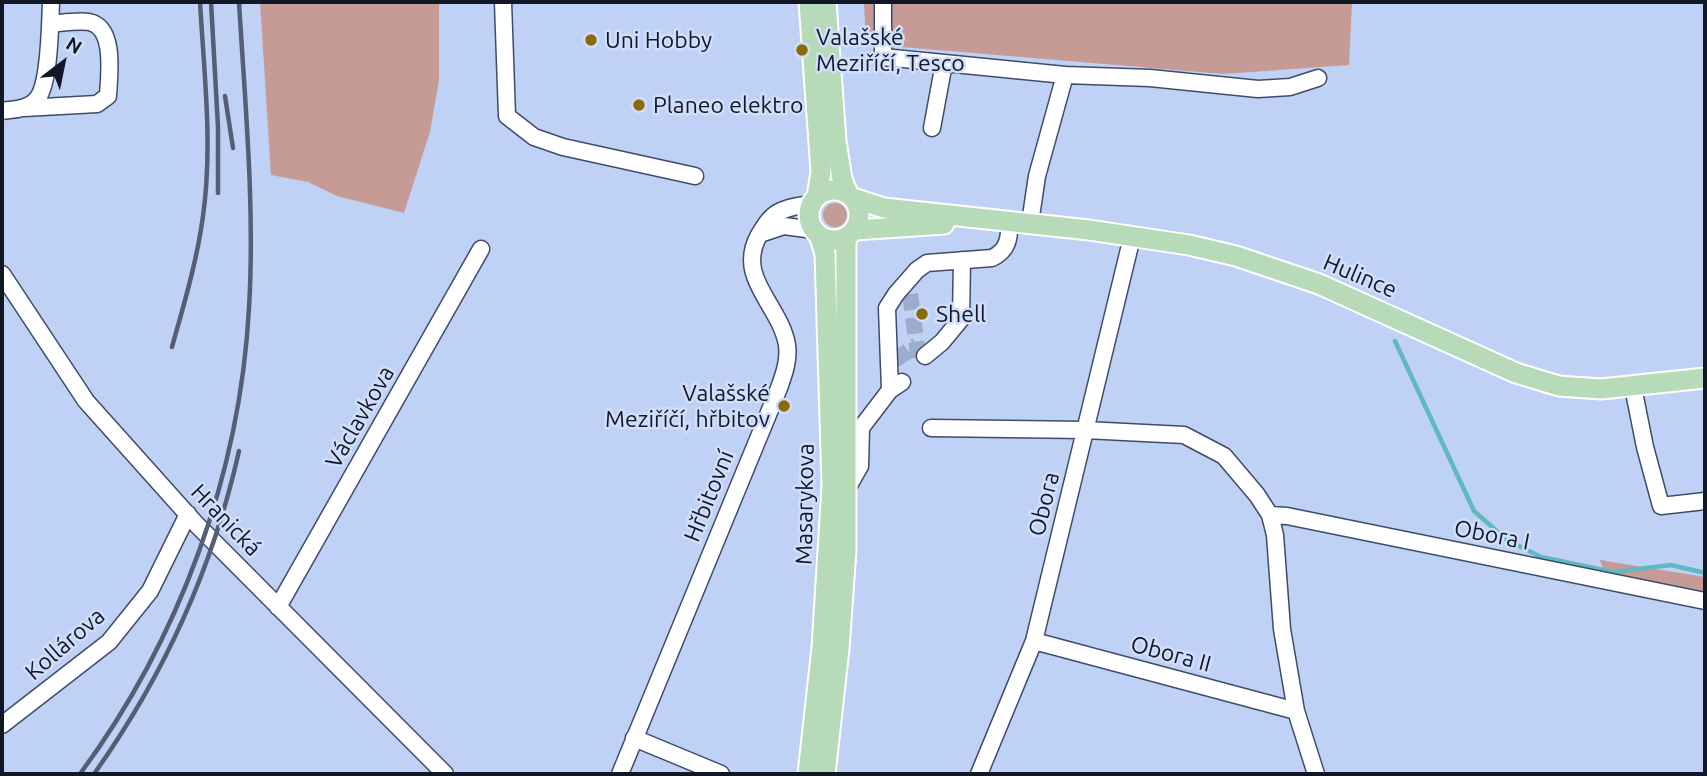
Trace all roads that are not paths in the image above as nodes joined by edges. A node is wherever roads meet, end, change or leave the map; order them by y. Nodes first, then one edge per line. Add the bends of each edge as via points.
1 (51, 2) edge
2 (503, 2) edge
3 (809, 2) edge
4 (826, 2) edge
5 (883, 2) edge
6 (50, 24) junction
7 (944, 63) junction
8 (1065, 75) junction
9 (1318, 78) dead end
10 (24, 108) junction
11 (2, 111) edge
12 (933, 128) dead end
13 (695, 176) dead end
14 (850, 196) junction
15 (815, 200) junction
16 (988, 220) junction
17 (1020, 222) junction
18 (816, 233) junction
19 (760, 234) junction
20 (850, 234) junction
21 (1132, 237) junction
22 (481, 249) dead end
23 (962, 260) junction
24 (2, 274) edge
25 (925, 356) tunnel mouth
26 (1705, 378) edge
27 (1633, 387) junction
28 (931, 428) dead end
29 (1085, 430) junction
30 (848, 487) junction
31 (1705, 501) edge
32 (188, 514) junction
33 (1270, 515) junction
34 (1705, 601) edge
35 (278, 607) junction
36 (1034, 641) junction
37 (830, 648) junction
38 (1296, 711) junction
39 (2, 726) edge
40 (634, 738) junction
41 (445, 774) edge
42 (620, 774) edge
43 (721, 774) edge
44 (807, 774) edge
45 (825, 774) edge
46 (979, 774) edge
47 (1316, 774) edge

1 - 6 street
2 - 13 street via 508,116 534,137 563,147
3 - 15 main road via 821,172
4 - 14 main road via 836,141 842,179
5 - 7 street via 883,57
6 - 10 street via 44,84 38,99
6 - 10 street via 91,22 101,28 108,41 108,96 97,104
7 - 8 street
7 - 12 street
8 - 9 street via 1258,89 1290,87
8 - 17 street
10 - 11 street
14 - 15 main road via 835,190
14 - 16 main road, Hulince via 884,208
14 - 20 main road via 859,214
15 - 18 main road via 809,217
15 - 19 street via 779,212
16 - 17 main road, Hulince
16 - 20 main road, Hulince
17 - 21 main road, Hulince
17 - 23 street via 998,255
18 - 19 street via 784,226
18 - 20 main road via 832,240
18 - 37 main road, Masarykova via 825,254 832,486
19 - 40 street, Hřbitovní via 752,251 752,269 780,324 787,362
20 - 30 main road, Masarykova
21 - 27 main road, Hulince via 1214,250 1293,274 1534,379 1571,388
21 - 29 street, Obora
22 - 35 street, Václavkova
23 - 25 street via 961,319
23 - 30 street via 927,263 887,308 896,386 861,428 860,466
24 - 32 street, Hranická via 86,401
26 - 27 main road, Hulince
27 - 31 street via 1661,506
28 - 29 street
29 - 33 street via 1184,435 1224,456
29 - 36 street, Obora
30 - 37 main road, Masarykova via 846,550
32 - 35 street, Hranická
32 - 39 street, Kollárova via 149,591 109,642
33 - 34 street, Obora I
33 - 38 street
35 - 41 street, Hranická
36 - 38 street, Obora II
36 - 46 street, Obora
37 - 44 main road, Masarykova
37 - 45 main road, Masarykova
38 - 47 street
40 - 42 street, Hřbitovní
40 - 43 street

